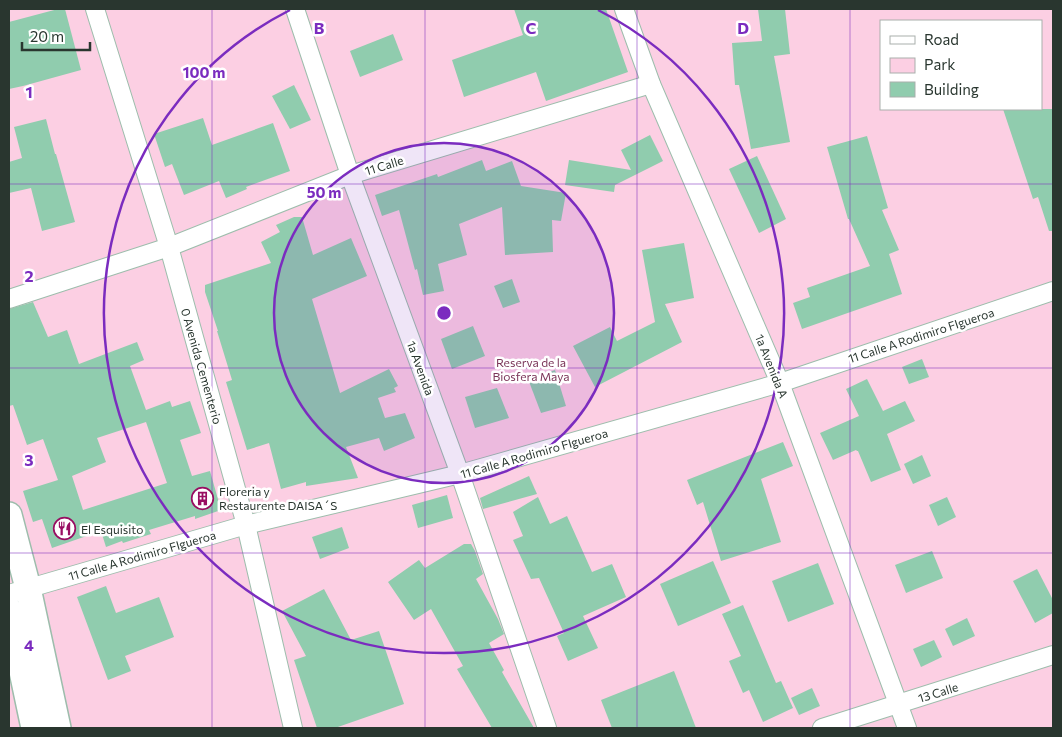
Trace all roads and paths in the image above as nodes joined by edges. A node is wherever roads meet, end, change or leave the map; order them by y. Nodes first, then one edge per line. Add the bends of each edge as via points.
1 (95, 9) edge
2 (295, 9) edge
3 (624, 9) edge
4 (651, 84) junction
5 (350, 175) junction
6 (169, 247) junction
7 (1053, 291) edge
8 (9, 299) edge
9 (780, 383) junction
10 (460, 474) junction
11 (9, 515) edge
12 (246, 524) junction
13 (18, 591) edge
14 (9, 610) edge
15 (1053, 655) edge
16 (898, 704) junction
17 (34, 728) edge
18 (58, 728) edge
19 (293, 728) edge
20 (547, 728) edge
21 (822, 728) edge
22 (907, 728) edge

1 - 6 street, 0 Avenida Cementerio
2 - 5 street, 1a Avenida
3 - 4 street, 1a Avenida A
4 - 5 street, 11 Calle
4 - 9 street, 1a Avenida A
5 - 6 street, 11 Calle
5 - 10 street, 1a Avenida
6 - 8 street, 11 Calle
6 - 12 street, 0 Avenida Cementerio
7 - 9 street, 11 Calle A Rodimiro FIgueroa
9 - 10 street, 11 Calle A Rodimiro FIgueroa
9 - 16 street, 1a Avenida A
10 - 12 street, 11 Calle A Rodimiro FIgueroa
10 - 20 street, 1a Avenida
11 - 13 street
12 - 13 street, 11 Calle A Rodimiro FIgueroa
12 - 19 street, 0 Avenida Cementerio
13 - 18 street
14 - 17 street
15 - 16 street, 13 Calle
16 - 21 street, 13 Calle
16 - 22 street, 1a Avenida A

